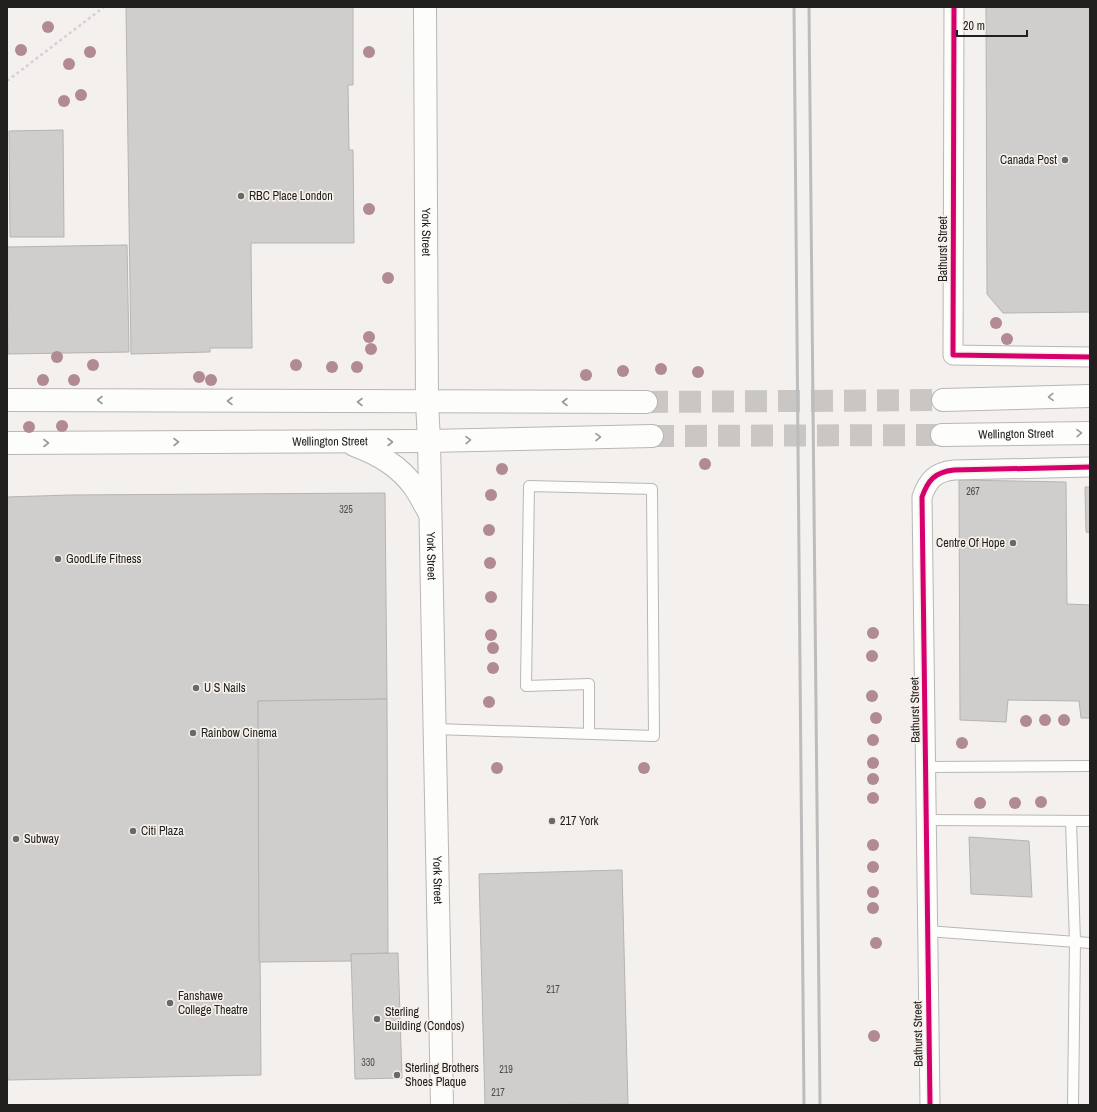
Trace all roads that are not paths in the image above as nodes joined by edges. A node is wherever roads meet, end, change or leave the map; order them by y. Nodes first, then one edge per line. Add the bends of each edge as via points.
1 (425, 7) edge
2 (954, 7) edge
3 (1090, 357) edge
4 (1090, 396) edge
5 (7, 400) edge
6 (943, 400) tunnel mouth
7 (427, 402) junction
8 (646, 402) tunnel mouth
9 (1090, 433) edge
10 (942, 435) tunnel mouth
11 (652, 436) tunnel mouth
12 (429, 441) junction
13 (348, 442) junction
14 (7, 443) edge
15 (1090, 467) edge
16 (430, 514) junction
17 (435, 729) junction
18 (589, 734) junction
19 (1090, 766) edge
20 (925, 767) junction
21 (926, 820) junction
22 (1071, 821) junction
23 (1090, 821) edge
24 (927, 931) junction
25 (1075, 942) junction
26 (1090, 943) edge
27 (442, 1105) edge
28 (930, 1105) edge
29 (1074, 1105) edge

1 - 7 main road, York Street
2 - 3 street, Bathurst Street via 953,355
4 -> 6 main road
7 -> 5 main road
8 -> 7 main road
7 - 12 main road, York Street
10 -> 9 main road, Wellington Street
12 -> 11 main road, Wellington Street
13 -> 12 main road, Wellington Street
12 - 16 main road, York Street
14 -> 13 main road, Wellington Street
13 - 16 main road via 375,453 396,466 414,486
15 - 20 street, Bathurst Street via 944,471 933,477 926,486 922,498
16 - 17 main road, York Street
17 - 18 lane
17 - 27 main road, York Street
18 - 18 lane via 654,736 652,489 529,486 526,686 590,684
19 - 20 lane
20 - 21 street, Bathurst Street
21 - 22 lane
21 - 24 street, Bathurst Street
22 - 23 lane
22 - 25 lane
24 - 25 lane
24 - 28 street, Bathurst Street
25 - 26 lane
25 - 29 lane

